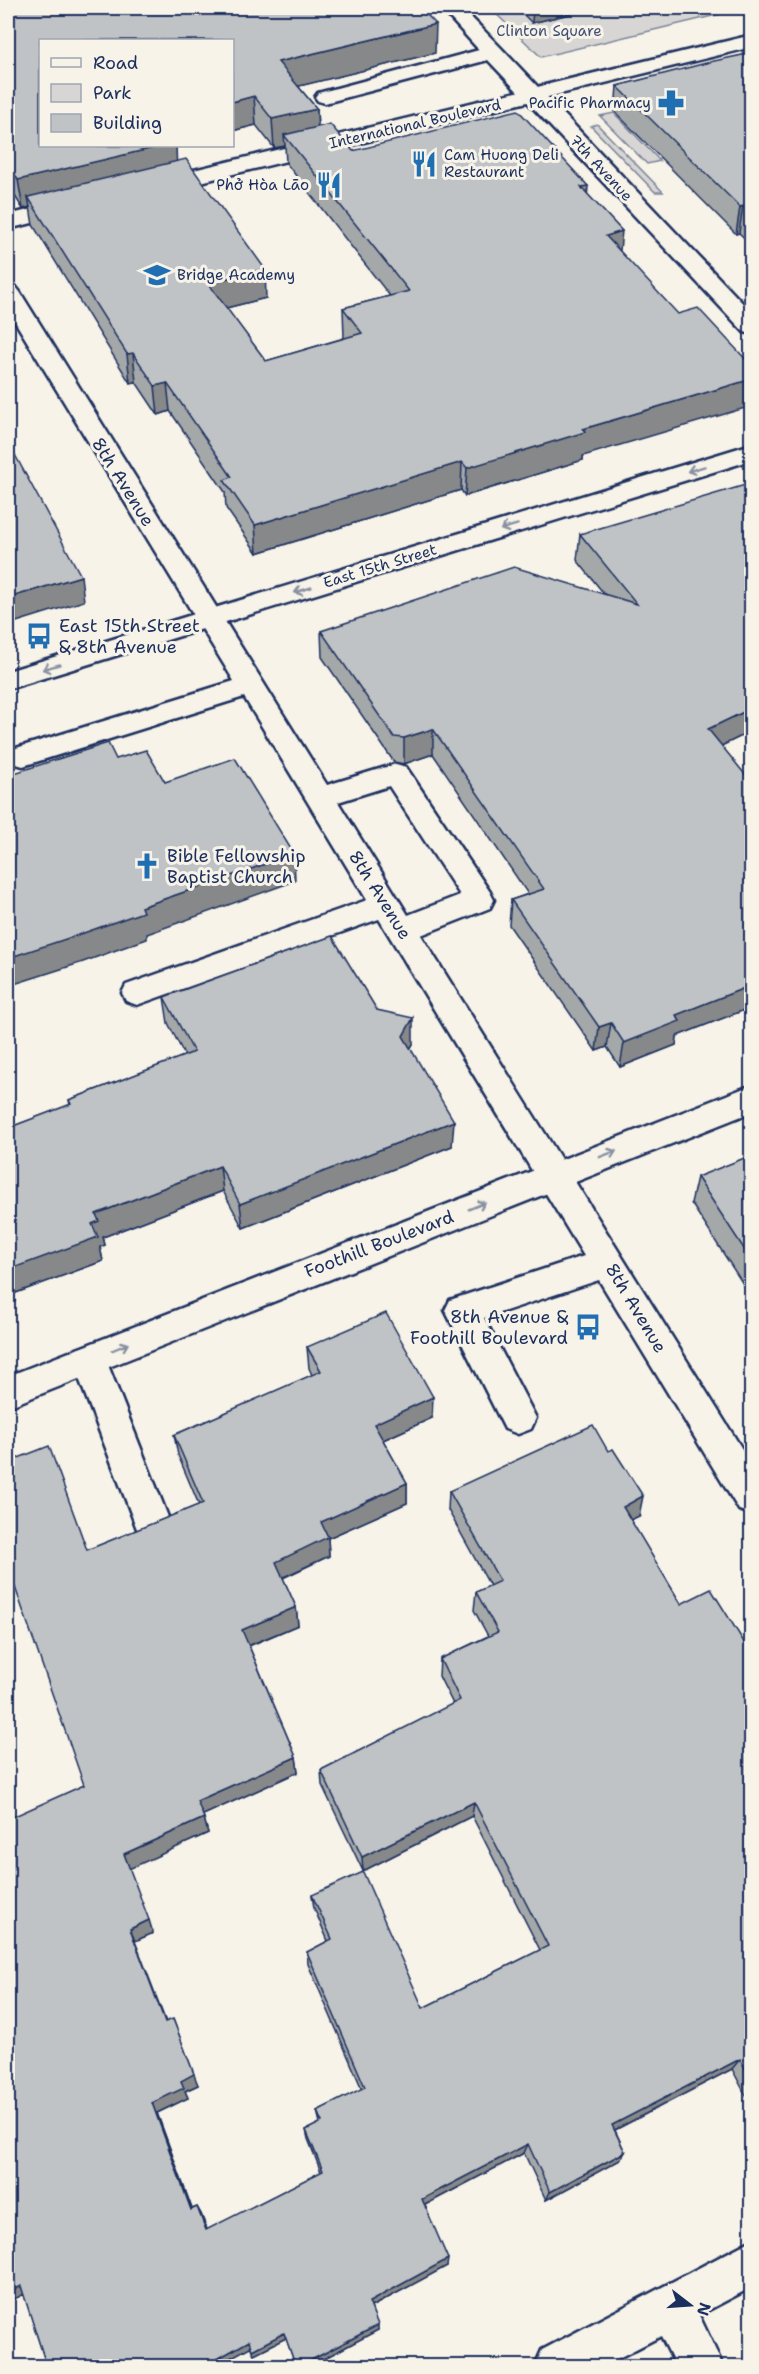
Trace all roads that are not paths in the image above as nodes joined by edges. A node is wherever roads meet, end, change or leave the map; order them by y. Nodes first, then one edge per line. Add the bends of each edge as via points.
1 (451, 8) edge
2 (752, 41) edge
3 (494, 52) junction
4 (534, 95) junction
5 (325, 97) dead end
6 (139, 190) edge
7 (94, 201) edge
8 (8, 222) edge
9 (8, 292) edge
10 (752, 327) edge
11 (752, 452) edge
12 (208, 619) junction
13 (8, 680) edge
14 (249, 686) junction
15 (23, 756) dead end
16 (319, 798) junction
17 (394, 918) junction
18 (137, 993) dead end
19 (752, 1098) edge
20 (554, 1176) junction
21 (608, 1263) junction
22 (89, 1360) junction
23 (8, 1392) edge
24 (518, 1418) dead end
25 (752, 1498) edge
26 (150, 1517) dead end
27 (752, 2262) edge
28 (670, 2306) junction
29 (558, 2367) edge
30 (700, 2367) edge

1 - 3 street, 7th Avenue
2 - 4 street, International Boulevard
3 - 4 street, 7th Avenue
3 - 5 street
4 - 6 street, International Boulevard
4 - 10 street, 7th Avenue
7 - 8 street
9 - 12 street, 8th Avenue
11 -> 12 street, East 15th Street
12 -> 13 street, East 15th Street
12 - 14 street, 8th Avenue
14 - 15 street
14 - 16 street, 8th Avenue
16 - 17 street, 8th Avenue
16 - 17 street via 396,774 479,900
17 - 18 street
17 - 20 street, 8th Avenue
20 -> 19 street, Foothill Boulevard
20 - 21 street, 8th Avenue
22 -> 20 street, Foothill Boulevard
21 - 24 street via 462,1310
21 - 25 street, 8th Avenue
22 - 23 street, Foothill Boulevard
22 - 26 street
27 - 28 street
28 - 29 street
28 - 30 street

